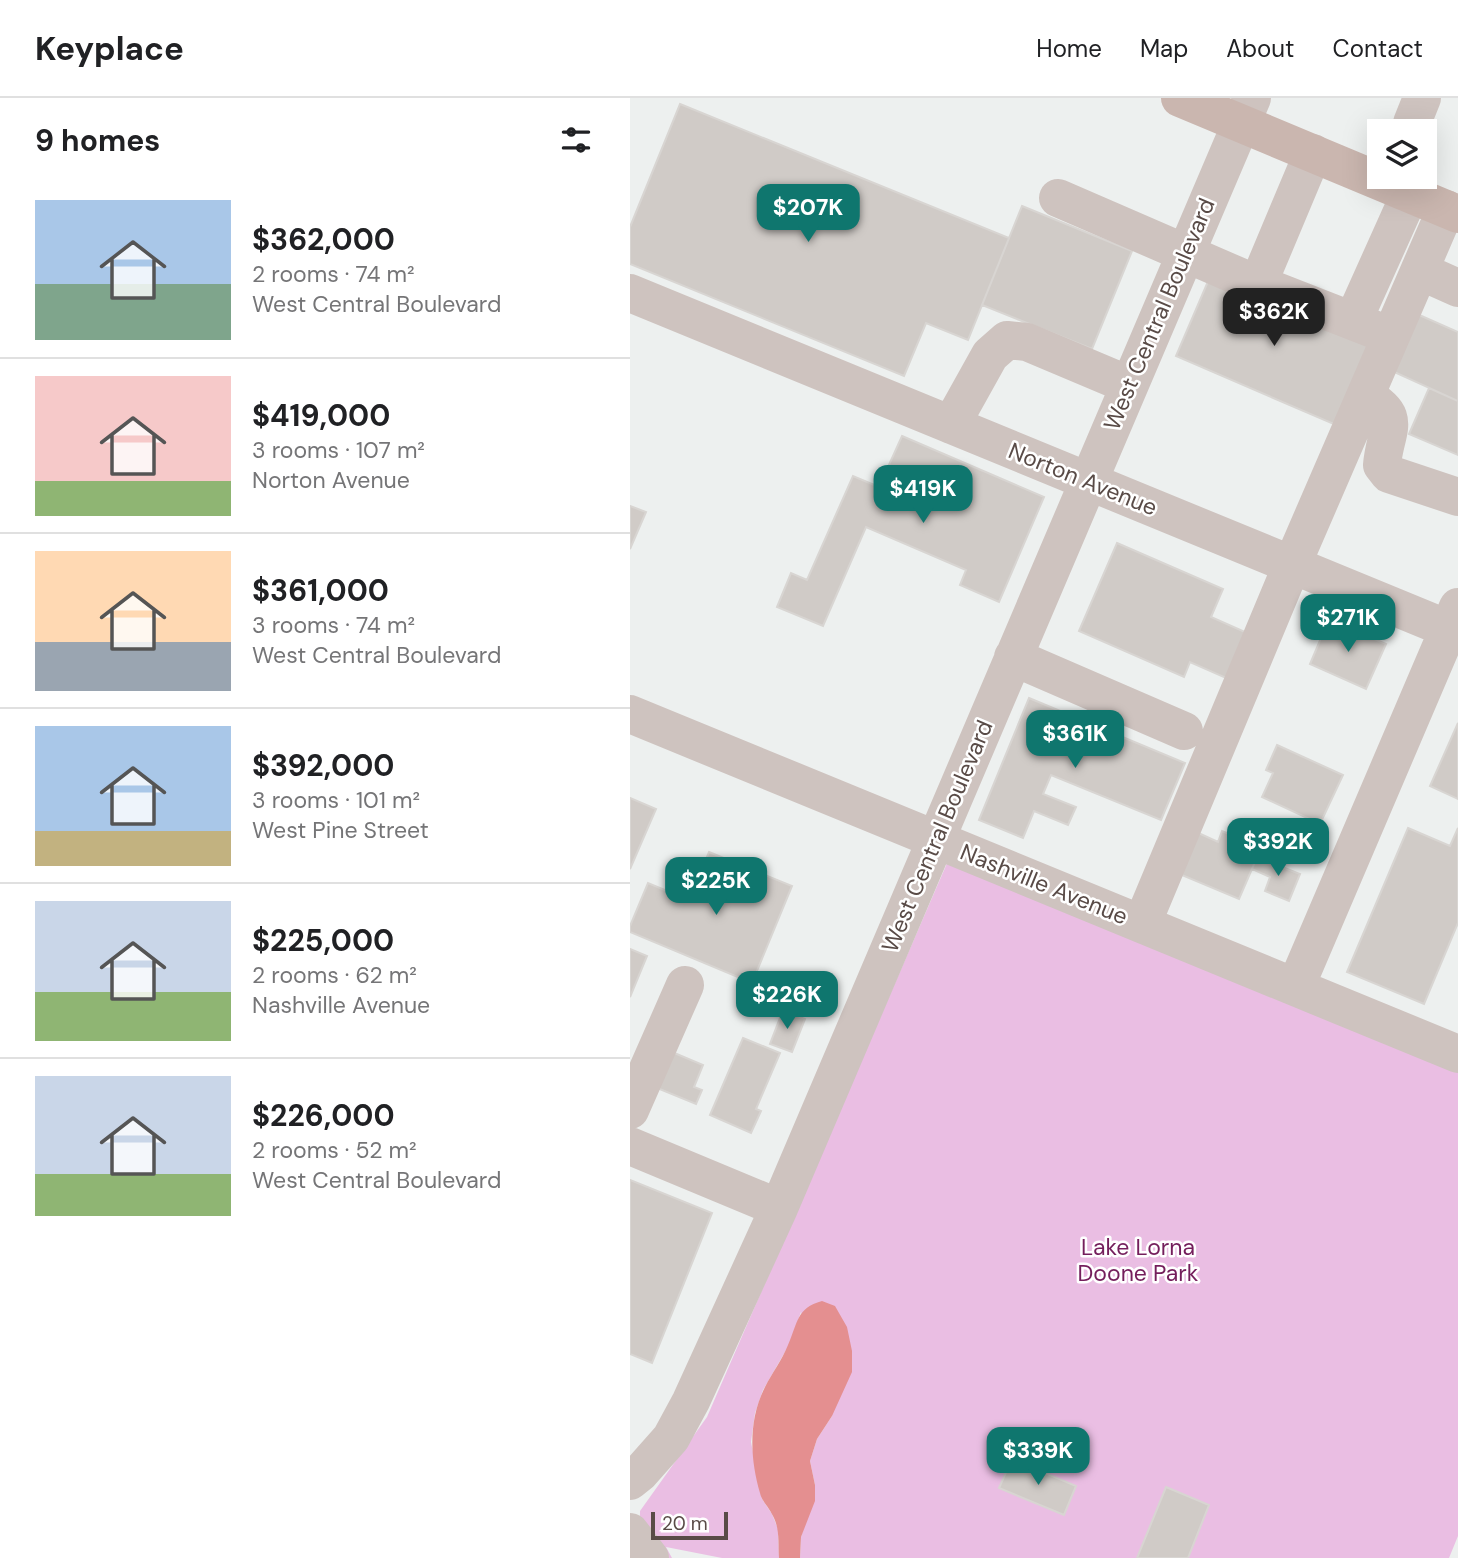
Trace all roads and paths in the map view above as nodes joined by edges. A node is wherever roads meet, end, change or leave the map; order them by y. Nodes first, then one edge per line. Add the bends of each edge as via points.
1 (1180, 98) edge
2 (1247, 111) edge
3 (1313, 153) junction
4 (1410, 194) junction
5 (1058, 198) dead end
6 (1452, 211) edge
7 (1185, 254) junction
8 (1420, 271) junction
9 (1258, 284) junction
10 (1458, 288) edge
11 (630, 293) edge
12 (1353, 321) junction
13 (1391, 336) junction
14 (1129, 384) junction
15 (1365, 396) junction
16 (951, 425) junction
17 (1088, 481) junction
18 (1458, 497) edge
19 (1292, 565) junction
20 (1455, 623) edge
21 (1013, 657) junction
22 (630, 714) edge
23 (1184, 731) dead end
24 (935, 840) junction
25 (1142, 924) junction
26 (685, 985) dead end
27 (1296, 986) junction
28 (1458, 1054) edge
29 (630, 1110) edge
30 (630, 1146) edge
31 (779, 1208) junction
32 (630, 1481) edge
33 (630, 1532) edge
34 (650, 1558) edge

1 - 2 main road
2 - 3 main road
2 - 7 street, West Central Boulevard
3 - 4 main road
3 - 9 street
4 - 6 main road
4 - 12 street
5 - 7 street
6 - 8 street
7 - 9 street
7 - 14 street, West Central Boulevard
8 - 10 street
8 - 13 street
9 - 12 street
11 - 16 street, Norton Avenue
12 - 13 street
13 - 15 street
14 - 16 street via 1027,342 1007,340 990,355
14 - 17 street, West Central Boulevard
15 - 18 street via 1383,406 1391,421 1382,465 1389,474
15 - 19 street
16 - 17 street, Norton Avenue
17 - 19 street, Norton Avenue
17 - 21 street, West Central Boulevard
19 - 20 street, Norton Avenue
19 - 25 street
20 - 27 street
21 - 23 street
21 - 24 street, West Central Boulevard
22 - 24 street, Nashville Avenue
24 - 25 street, Nashville Avenue
24 - 31 street, West Central Boulevard
25 - 27 street, Nashville Avenue
26 - 29 street
27 - 28 street, Nashville Avenue
30 - 31 street
31 - 32 street, West Central Boulevard via 671,1438
33 - 34 street

